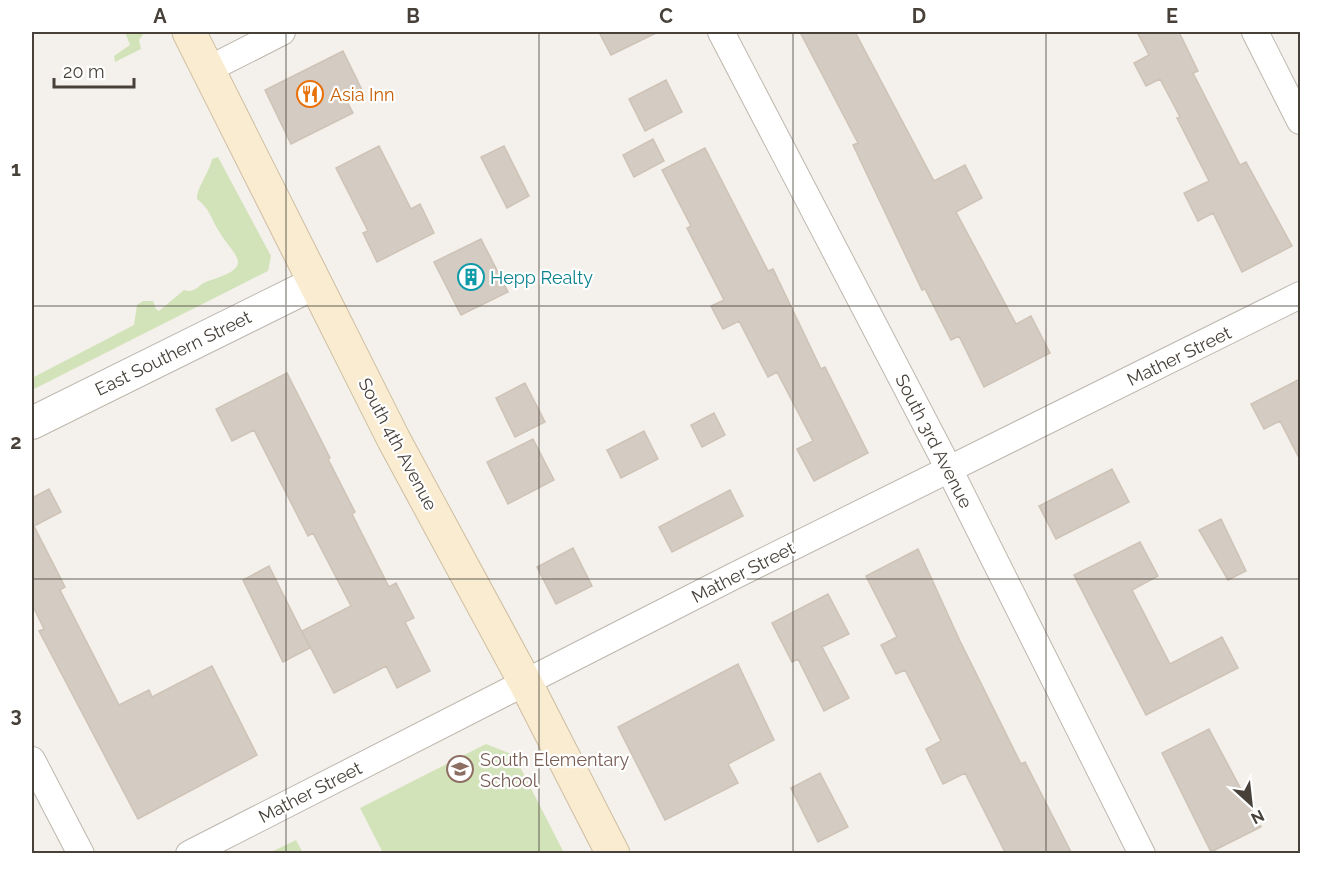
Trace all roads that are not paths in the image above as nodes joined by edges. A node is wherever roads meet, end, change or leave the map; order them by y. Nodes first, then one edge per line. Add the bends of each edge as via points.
1 (189, 32) edge
2 (282, 32) edge
3 (721, 32) edge
4 (1255, 32) edge
5 (208, 69) junction
6 (1300, 121) edge
7 (315, 283) junction
8 (1300, 295) edge
9 (32, 423) edge
10 (949, 469) junction
11 (525, 682) junction
12 (32, 760) edge
13 (81, 854) edge
14 (189, 854) edge
15 (613, 854) edge
16 (1142, 854) edge

1 - 5 main road, South 4th Avenue
2 - 5 street
3 - 10 street, South 3rd Avenue
4 - 6 street
5 - 7 main road, South 4th Avenue
7 - 9 street, East Southern Street
7 - 11 main road, South 4th Avenue via 394,440
8 - 10 street, Mather Street
10 - 11 street, Mather Street
10 - 16 street, South 3rd Avenue
11 - 14 street, Mather Street
11 - 15 main road, South 4th Avenue
12 - 13 street

